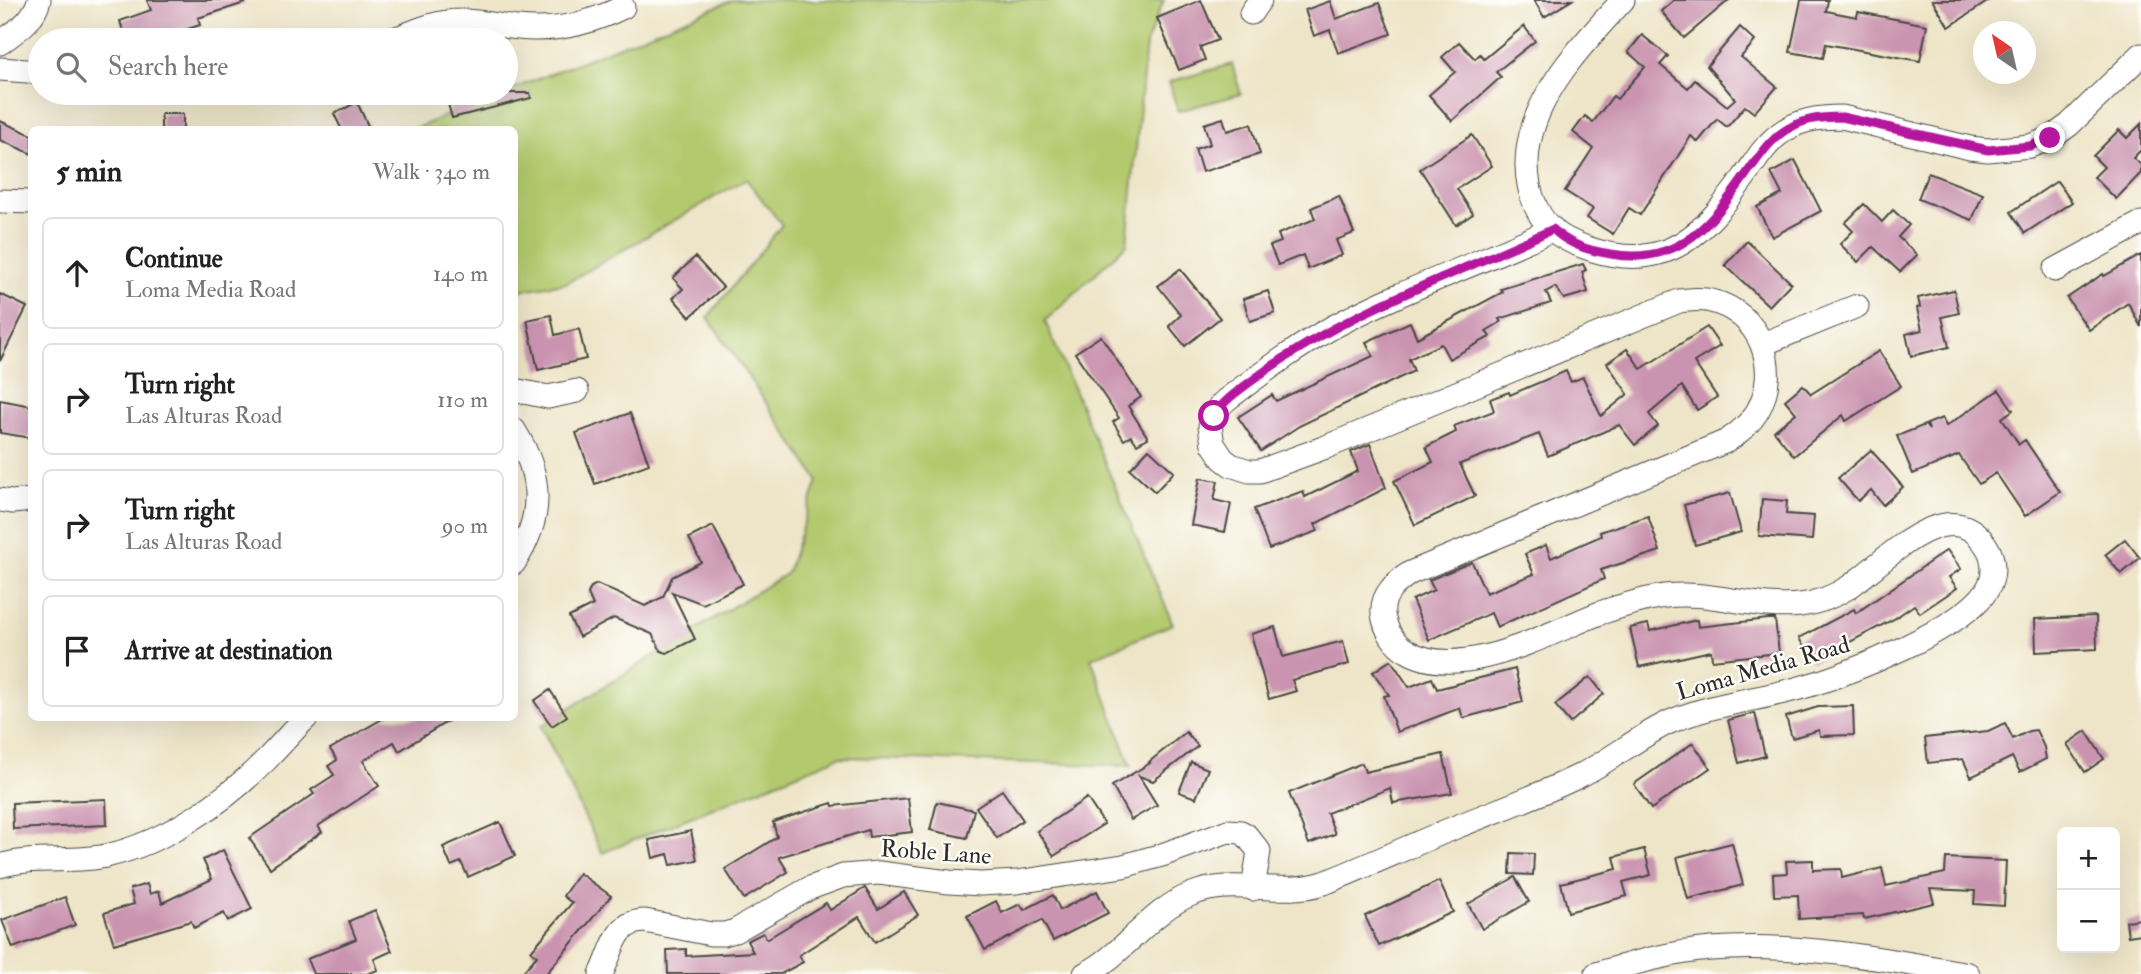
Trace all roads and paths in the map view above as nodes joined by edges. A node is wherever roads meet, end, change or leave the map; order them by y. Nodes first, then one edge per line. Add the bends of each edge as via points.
1 (39, 0) edge
2 (1623, 0) edge
3 (623, 7) dead end
4 (426, 28) edge
5 (0, 43) edge
6 (2141, 55) edge
7 (0, 69) edge
8 (28, 71) edge
9 (0, 201) edge
10 (28, 202) edge
11 (2141, 223) edge
12 (1553, 229) junction
13 (2055, 270) dead end
14 (1857, 306) dead end
15 (1763, 344) junction
16 (518, 391) edge
17 (577, 391) dead end
18 (518, 437) edge
19 (0, 500) edge
20 (28, 500) edge
21 (518, 555) edge
22 (303, 721) edge
23 (0, 866) edge
24 (1253, 889) junction
25 (601, 974) edge
26 (1085, 974) edge
27 (1596, 974) edge
28 (1968, 974) edge

1 - 5 street via 29,21
2 - 12 street via 1548,93 1527,148 1529,186 1536,208
3 - 4 street via 602,18 559,29 484,21
6 - 12 street via 2069,125 2030,146 1988,150 1842,117 1824,117 1807,120 1776,137 1718,214 1684,243 1667,251 1625,257 1604,253 1569,242
7 - 8 street
9 - 10 street
11 - 13 street
12 - 15 street via 1375,306 1290,352 1219,407 1210,426 1217,452 1239,469 1270,469 1679,301 1711,301 1732,309 1750,324
14 - 15 street
15 - 24 street, Loma Media Road via 1767,386 1759,410 1744,429 1727,441 1410,573 1396,582 1382,609 1394,640 1420,658 1465,660 1659,597 1690,594 1776,605 1810,603 1839,593 1916,536 1946,524 1976,534 1991,554 1994,572 1990,584 1974,605 1901,650 1864,666 1800,688 1694,712 1550,789 1324,883 1294,890
16 - 17 street via 548,397
18 - 21 street via 531,459 536,481 533,527
19 - 20 street
22 - 23 street via 227,796 169,832 107,856
24 - 25 street, Roble Lane via 1259,851 1246,835 1234,831 1132,864 1017,882 970,883 864,873 810,888 729,933 633,922 617,936
24 - 26 street, Loma Media Road via 1221,887 1190,895 1162,911 1111,958
27 - 28 street via 1667,956 1760,947 1814,960

